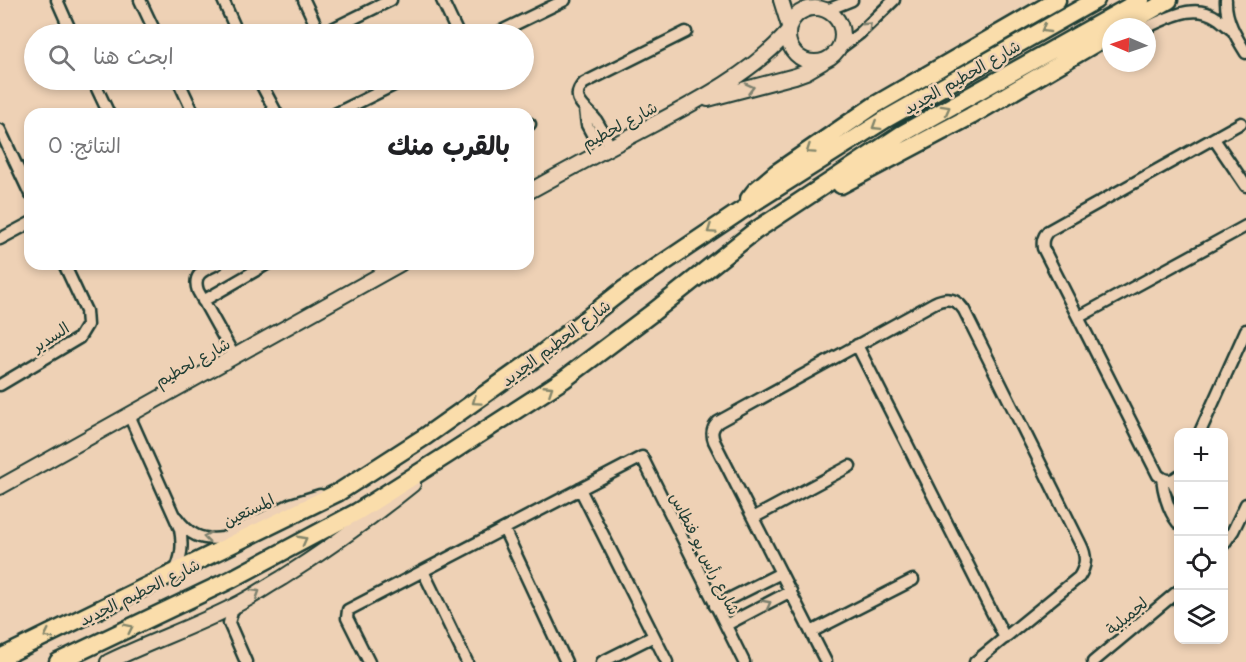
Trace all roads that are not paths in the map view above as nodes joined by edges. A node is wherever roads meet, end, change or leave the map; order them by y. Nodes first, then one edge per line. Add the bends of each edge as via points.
1 (57, 0) edge
2 (140, 0) edge
3 (223, 0) edge
4 (304, 0) edge
5 (388, 0) edge
6 (442, 0) edge
7 (565, 0) edge
8 (781, 0) edge
9 (852, 0) edge
10 (894, 0) edge
11 (1057, 0) edge
12 (1096, 0) edge
13 (1141, 0) edge
14 (1169, 0) edge
15 (1226, 0) edge
16 (806, 4) edge
17 (827, 10) junction
18 (1138, 18) edge
19 (1156, 23) edge
20 (68, 24) edge
21 (151, 24) edge
22 (234, 24) edge
23 (316, 24) edge
24 (341, 24) edge
25 (453, 24) edge
26 (516, 24) edge
27 (789, 29) junction
28 (1232, 30) junction
29 (686, 32) dead end
30 (1102, 39) edge
31 (1102, 44) edge
32 (1087, 48) junction
33 (839, 49) junction
34 (1246, 53) edge
35 (826, 60) junction
36 (98, 90) edge
37 (182, 90) edge
38 (265, 90) edge
39 (384, 90) edge
40 (694, 103) junction
41 (106, 108) edge
42 (191, 108) edge
43 (274, 108) edge
44 (347, 108) edge
45 (1241, 123) dead end
46 (0, 129) edge
47 (1214, 139) junction
48 (606, 149) junction
49 (24, 181) edge
50 (1246, 186) edge
51 (534, 189) edge
52 (739, 212) junction
53 (24, 226) edge
54 (1246, 226) edge
55 (755, 231) junction
56 (0, 239) edge
57 (67, 270) edge
58 (205, 270) edge
59 (257, 270) edge
60 (389, 270) edge
61 (203, 301) junction
62 (1079, 317) junction
63 (1246, 330) edge
64 (857, 345) junction
65 (234, 356) junction
66 (0, 385) edge
67 (129, 415) junction
68 (1202, 428) edge
69 (447, 455) junction
70 (850, 466) dead end
71 (1171, 478) edge
72 (0, 487) edge
73 (580, 489) junction
74 (339, 492) junction
75 (1246, 504) edge
76 (1174, 516) edge
77 (176, 518) junction
78 (753, 518) junction
79 (1228, 528) edge
80 (504, 529) junction
81 (423, 571) junction
82 (782, 573) junction
83 (172, 575) junction
84 (913, 580) dead end
85 (791, 591) junction
86 (1174, 595) edge
87 (236, 605) junction
88 (716, 606) junction
89 (204, 621) junction
90 (229, 623) junction
91 (726, 625) junction
92 (811, 632) junction
93 (654, 636) junction
94 (1005, 638) junction
95 (0, 658) edge
96 (57, 662) edge
97 (108, 662) edge
98 (246, 662) edge
99 (369, 662) edge
100 (467, 662) edge
101 (566, 662) edge
102 (603, 662) edge
103 (667, 662) edge
104 (744, 662) edge
105 (826, 662) edge
106 (975, 662) edge
107 (1093, 662) edge

1 - 20 street
2 - 21 street
3 - 22 street
4 - 23 street
5 - 24 street
6 - 25 street
7 - 26 street
8 - 27 street
9 - 17 street
33 -> 10 street
11 -> 52 main road via 875,105 770,177
12 -> 52 main road, شارع الحطيم الجديد via 886,119
55 -> 13 main road, شارع الحطيم الجديد via 902,134
14 - 18 main road
15 - 28 street
16 - 17 street
16 - 27 street
17 - 33 street via 842,27
19 - 28 street via 1193,11 1209,13
27 - 35 street via 792,50 814,62
27 - 40 street, شارع لحطيم via 754,64
28 - 34 street
29 - 48 street via 584,83 578,97 597,122
30 - 32 main road
31 - 32 street
32 - 55 main road via 971,116
33 - 35 street
40 -> 35 street, شارع لحطيم via 795,76
36 - 41 street
37 - 42 street
38 - 43 street
39 - 44 street
40 - 48 street, شارع لحطيم
45 - 47 street
46 - 49 street
47 - 50 street
47 - 62 street via 1044,236 1043,248
48 - 51 street, شارع لحطيم
52 -> 74 main road, شارع الحطيم الجديد via 623,290 426,436
53 - 56 street
54 - 62 street
69 -> 55 main road, شارع الحطيم الجديد via 563,380
57 - 66 street, السدير via 86,311 87,325 79,338
58 - 61 street via 196,279
59 - 61 street
60 - 65 street, شارع لحطيم
61 - 65 street
62 - 71 street via 1156,471
63 - 68 street
64 - 78 street via 714,426 714,441
64 - 94 street
64 - 94 street via 940,300 956,301 964,310 1085,553 1086,562 1079,577
65 - 67 street, شارع لحطيم
67 - 72 street, شارع لحطيم
67 - 77 street, المستعين
87 -> 69 street via 320,554 386,507
96 -> 69 main road, شارع الحطيم الجديد via 230,580 357,512
70 - 78 street
71 - 76 street via 1165,497
73 - 80 street
73 - 88 street, شارع رأس بو فنطاس via 642,457
73 - 93 street
74 -> 77 street, المستعين via 291,504 223,538 201,538
74 - 83 main road, شارع الحطيم الجديد
75 - 79 street
77 - 83 street, المستعين via 182,553
78 - 82 street
80 - 81 street
80 - 101 street
81 - 99 street via 348,610 347,618
81 - 100 street
82 - 85 street
82 - 88 street
83 -> 95 main road, شارع الحطيم الجديد
84 - 92 street
91 -> 85 street
85 - 92 street
86 - 107 street, لجميلية
87 - 89 street
87 - 90 street
88 - 91 street, شارع رأس بو فنطاس
89 - 90 street
89 - 97 street
90 - 98 street
91 - 104 street, شارع رأس بو فنطاس
92 - 105 street
93 - 102 street
93 - 103 street
94 - 106 street

